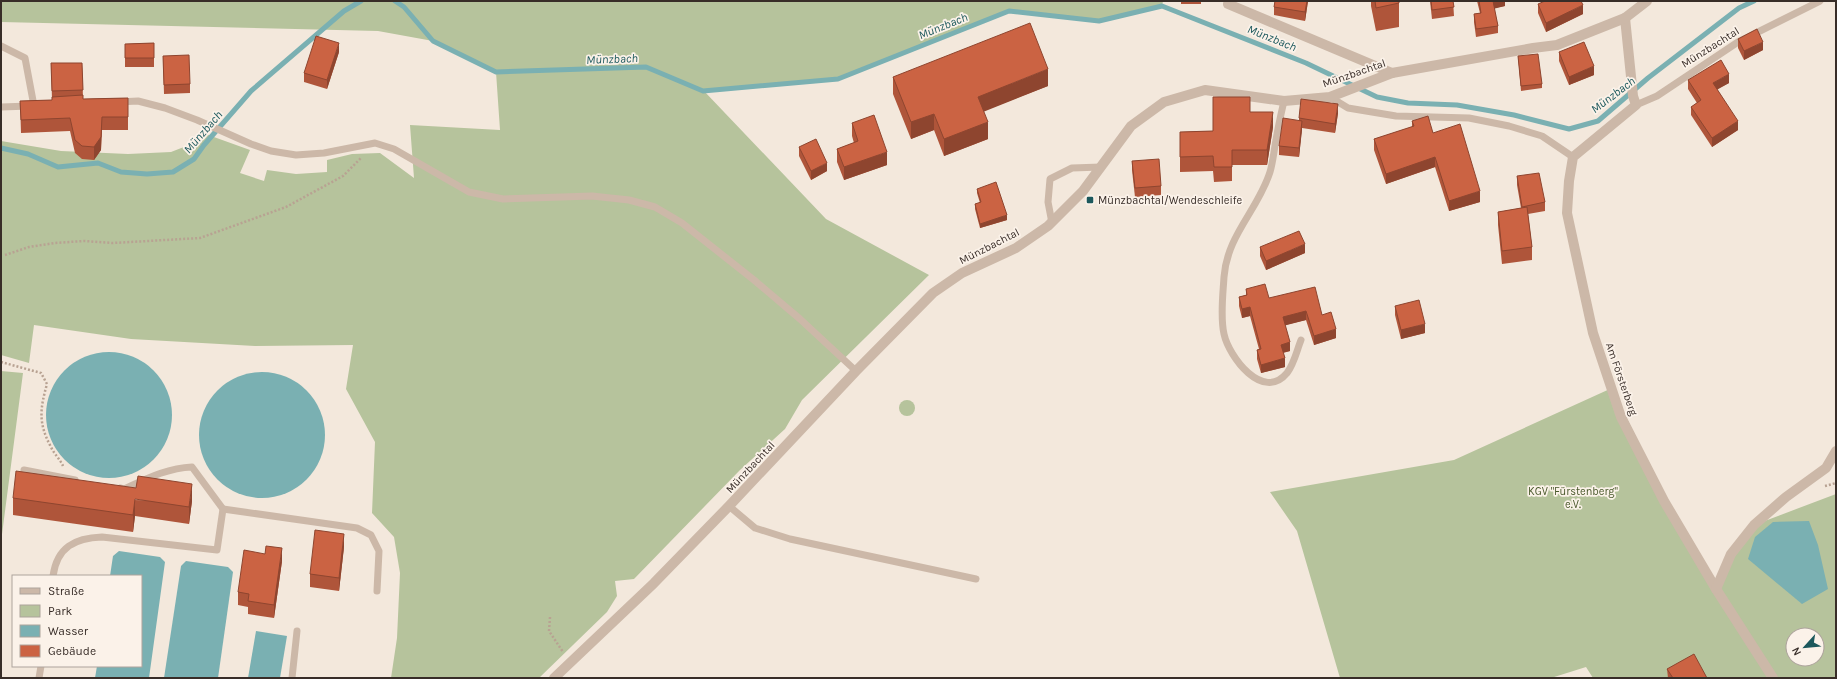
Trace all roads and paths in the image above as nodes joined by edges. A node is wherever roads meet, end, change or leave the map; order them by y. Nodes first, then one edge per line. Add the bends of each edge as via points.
1 (1647, 1) edge
2 (1820, 1) edge
3 (1228, 4) dead end
4 (1625, 18) junction
5 (1, 46) edge
6 (1392, 73) junction
7 (1330, 97) junction
8 (1634, 100) junction
9 (1284, 101) junction
10 (108, 102) edge
11 (1, 107) edge
12 (375, 143) junction
13 (1573, 157) junction
14 (1101, 167) junction
15 (1052, 223) junction
16 (5, 255) dead end
17 (1301, 340) dead end
18 (1, 362) edge
19 (856, 371) junction
20 (1836, 451) edge
21 (24, 470) dead end
22 (67, 478) junction
23 (81, 481) edge
24 (109, 486) edge
25 (729, 506) junction
26 (223, 509) junction
27 (53, 575) edge
28 (976, 579) dead end
29 (1716, 589) junction
30 (377, 591) dead end
31 (550, 617) dead end
32 (297, 631) dead end
33 (571, 662) junction
34 (41, 667) edge
35 (40, 678) edge
36 (292, 678) edge
37 (554, 678) edge
38 (1773, 678) edge

1 - 4 street, Münzbachtal
2 - 8 lane, Münzbachtal via 1738,42 1657,96
3 - 6 street
4 - 6 street, Münzbachtal via 1557,45
4 - 8 street
5 - 11 lane via 26,58 38,106
6 - 7 street, Münzbachtal
7 - 9 street, Münzbachtal
7 - 13 lane via 1348,108 1396,116 1469,118 1509,126 1542,136
8 - 13 street, Münzbachtal
9 - 14 street, Münzbachtal via 1205,90 1164,102 1132,126
9 - 17 lane via 1270,173 1228,252 1224,275 1224,333 1228,346 1250,375 1263,382 1272,383 1287,373
10 - 12 lane via 138,101 165,108 271,151 296,155 324,153
12 - 16 path via 343,176 286,208 200,238 55,243 29,247
12 - 19 lane via 394,149 468,192 503,199 592,196 629,200 655,207 682,223 754,280
13 - 29 street, Am Försterberg via 1567,213 1595,340 1621,417 1664,501
14 - 15 street, Münzbachtal
14 - 15 lane via 1072,168 1050,179 1048,202
15 - 19 street, Münzbachtal via 1016,248 962,273 933,293
18 - 22 path via 41,373 46,384 42,404 42,427
19 - 25 street, Münzbachtal
20 - 29 street via 1826,468 1786,497 1754,525 1731,554
21 - 22 lane
22 - 23 lane
24 - 26 lane via 124,489 153,475 178,467 192,467
25 - 28 lane via 755,528 790,539
25 - 33 street, Münzbachtal via 654,583
26 - 27 lane via 217,550 102,537 84,538 70,544 59,556
26 - 30 lane via 356,528 371,535 378,551
29 - 38 street, Am Försterberg
31 - 33 path via 549,631
32 - 36 lane
33 - 37 street, Münzbachtal
34 - 35 lane

